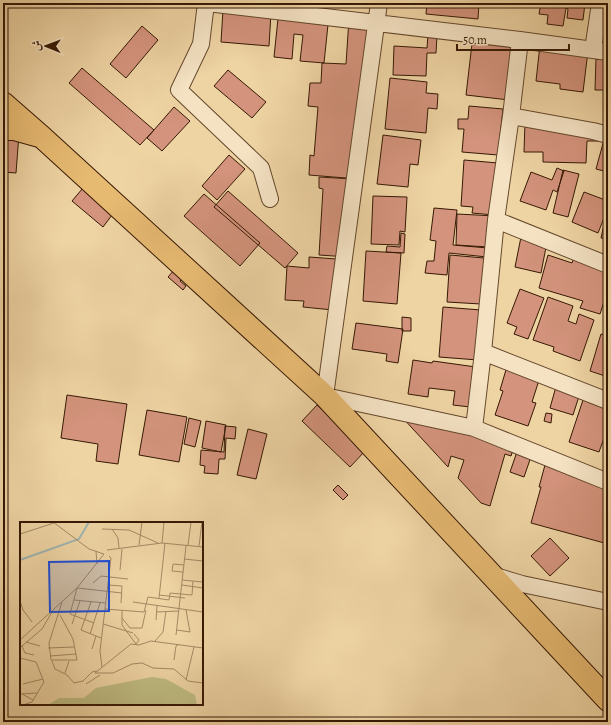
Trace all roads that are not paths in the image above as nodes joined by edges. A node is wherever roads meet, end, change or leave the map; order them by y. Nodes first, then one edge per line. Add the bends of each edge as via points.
1 (206, 3) edge
2 (378, 3) edge
3 (600, 3) edge
4 (289, 8) edge
5 (376, 23) junction
6 (520, 40) junction
7 (601, 51) edge
8 (3, 103) edge
9 (511, 116) junction
10 (3, 129) edge
11 (608, 135) edge
12 (43, 138) junction
13 (270, 199) dead end
14 (496, 220) junction
15 (608, 265) edge
16 (482, 352) junction
17 (325, 396) junction
18 (608, 401) edge
19 (474, 428) junction
20 (608, 482) edge
21 (491, 575) junction
22 (608, 602) edge
23 (608, 700) edge

1 - 4 street
1 - 13 street via 201,44 179,90 261,168
2 - 5 street
3 - 7 street
4 - 5 street
5 - 6 street
5 - 17 street
6 - 7 street
6 - 9 street
8 - 12 main road
9 - 11 street
9 - 14 street
10 - 12 main road via 14,129
12 - 17 main road
14 - 15 street
14 - 16 street
16 - 18 street
16 - 19 street
17 - 19 street
17 - 21 main road
19 - 20 street
21 - 22 street
21 - 23 main road

